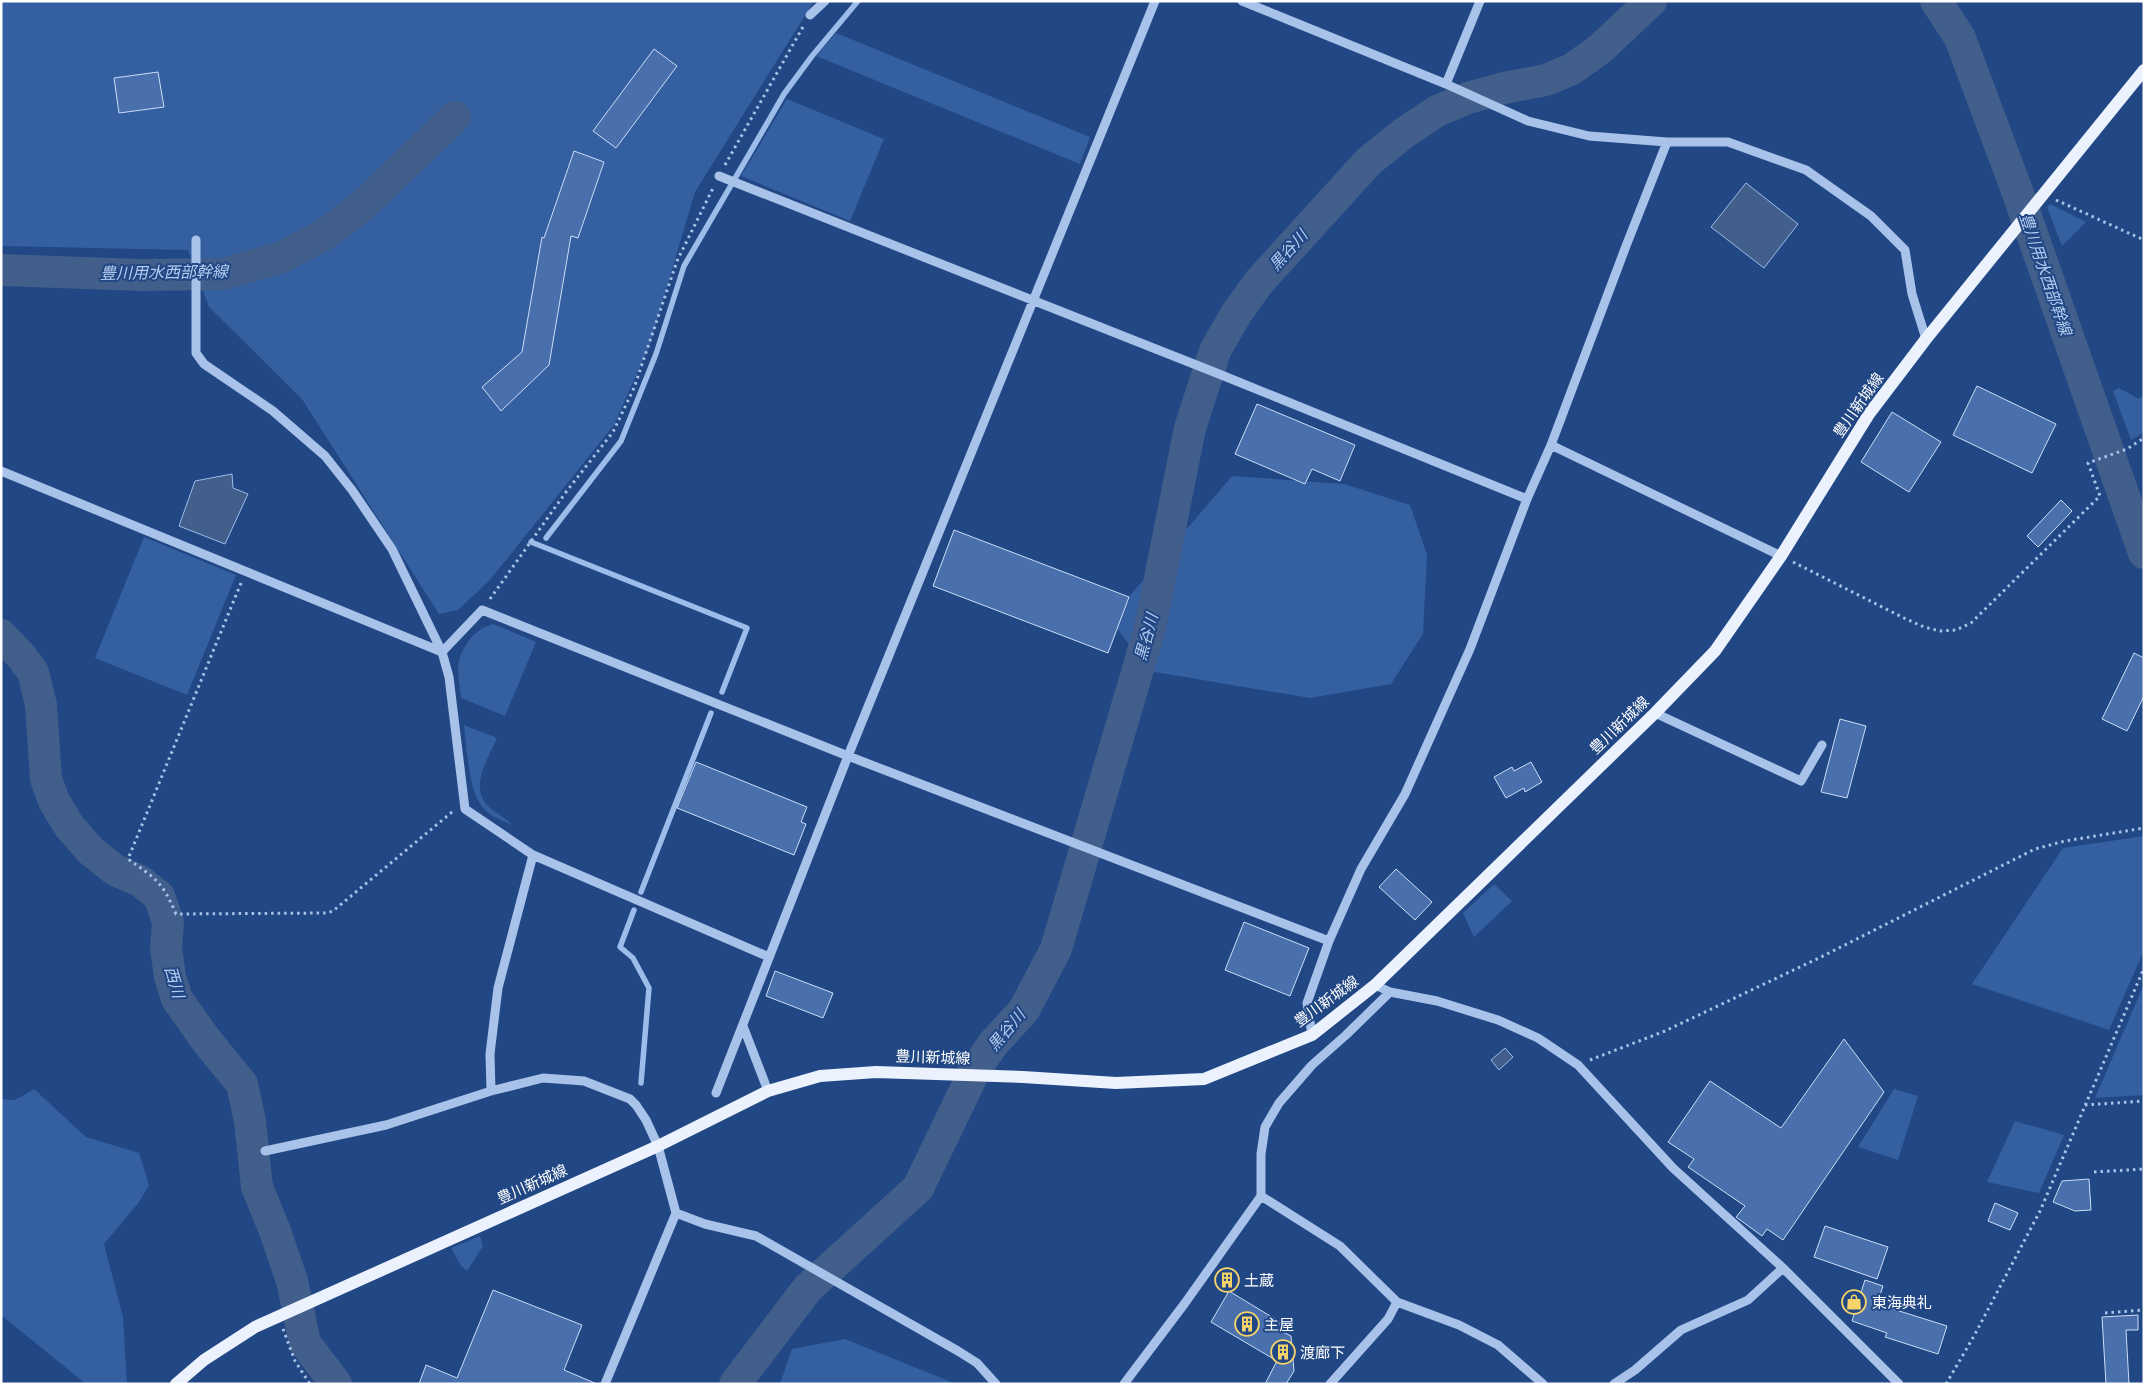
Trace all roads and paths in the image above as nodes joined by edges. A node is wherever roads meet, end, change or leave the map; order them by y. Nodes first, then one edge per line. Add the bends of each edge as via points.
1 (825, 1) edge
2 (1155, 1) edge
3 (1242, 1) edge
4 (1480, 1) edge
5 (810, 14) joint
6 (2144, 70) edge
7 (1446, 84) junction
8 (1667, 142) junction
9 (719, 176) junction
10 (2044, 195) junction
11 (196, 240) dead end
12 (2144, 240) edge
13 (1034, 302) junction
14 (1926, 339) junction
15 (2144, 438) edge
16 (1551, 445) junction
17 (1, 471) edge
18 (1528, 499) junction
19 (1781, 556) junction
20 (246, 571) junction
21 (482, 610) junction
22 (442, 652) junction
23 (1654, 714) junction
24 (1822, 745) dead end
25 (848, 756) junction
26 (465, 809) junction
27 (2144, 828) edge
28 (533, 855) junction
29 (1329, 941) junction
30 (770, 957) junction
31 (2144, 968) edge
32 (1375, 985) junction
33 (1390, 992) junction
34 (743, 1026) junction
35 (1312, 1035) junction
36 (1578, 1064) junction
37 (490, 1091) junction
38 (768, 1091) junction
39 (716, 1093) dead end
40 (2144, 1101) edge
41 (2085, 1105) junction
42 (658, 1146) junction
43 (265, 1151) dead end
44 (2144, 1169) edge
45 (2094, 1172) dead end
46 (1261, 1196) junction
47 (676, 1213) junction
48 (1783, 1268) junction
49 (1397, 1302) junction
50 (2144, 1310) edge
51 (2105, 1313) dead end
52 (278, 1317) junction
53 (176, 1384) edge
54 (310, 1384) edge
55 (605, 1384) edge
56 (996, 1384) edge
57 (1124, 1384) edge
58 (1330, 1384) edge
59 (1543, 1384) edge
60 (1614, 1384) edge
61 (1899, 1384) edge
62 (1946, 1384) edge

1 - 5 street
2 - 13 street
3 - 7 street
4 - 7 street
5 - 9 path
6 - 10 main road, 豊川新城線
7 - 8 street via 1528,121 1589,136
8 - 14 street via 1728,142 1806,170 1871,216 1905,250 1912,294
8 - 16 street
9 - 13 street
9 - 21 path via 676,261 634,388 613,432
10 - 12 path
10 - 14 main road, 豊川新城線
11 - 22 street via 196,353 204,364 272,411 325,456 392,549
13 - 18 street
13 - 25 street
14 - 19 main road, 豊川新城線 via 1869,414
15 - 19 path via 2127,449 2088,463 2100,496 1971,623 1956,630 1940,631 1904,618
16 - 18 street
16 - 19 street
17 - 20 street
18 - 29 street via 1470,649 1410,785 1361,869
19 - 23 main road, 豊川新城線 via 1715,651
20 - 22 street
20 - 26 path via 128,859 164,887 176,914 333,911 446,815
21 - 22 street
21 - 25 street
22 - 26 street via 452,689
23 - 24 street via 1801,781
23 - 32 main road, 豊川新城線
25 - 29 street
25 - 30 street
26 - 28 street
27 - 36 path via 2065,841 2035,850 1821,958 1666,1031
28 - 30 street
28 - 37 street via 498,988 490,1054
29 - 35 street via 1307,1003
30 - 34 street
31 - 41 path
32 - 33 street
32 - 35 main road, 豊川新城線
33 - 36 street via 1438,1001 1498,1020 1538,1038
33 - 46 street via 1279,1102 1265,1127
34 - 38 street
34 - 39 street
35 - 38 main road, 豊川新城線 via 1204,1079 1116,1083 876,1072 820,1076
36 - 48 street via 1673,1168
37 - 42 street via 542,1078 584,1081 630,1099 646,1120
37 - 43 street via 386,1125
38 - 42 main road, 豊川新城線
40 - 41 path
41 - 62 path via 2040,1210
42 - 47 street
42 - 52 main road, 豊川新城線
44 - 45 path
46 - 49 street via 1340,1246
46 - 57 street
47 - 55 street
47 - 56 street via 705,1224 756,1236 958,1351 977,1364
48 - 60 street via 1748,1300 1681,1330
48 - 61 street
49 - 58 street via 1388,1318
49 - 59 street via 1459,1324 1498,1345
50 - 51 path
52 - 53 main road, 豊川新城線 via 255,1327 204,1360
52 - 54 path via 295,1361

